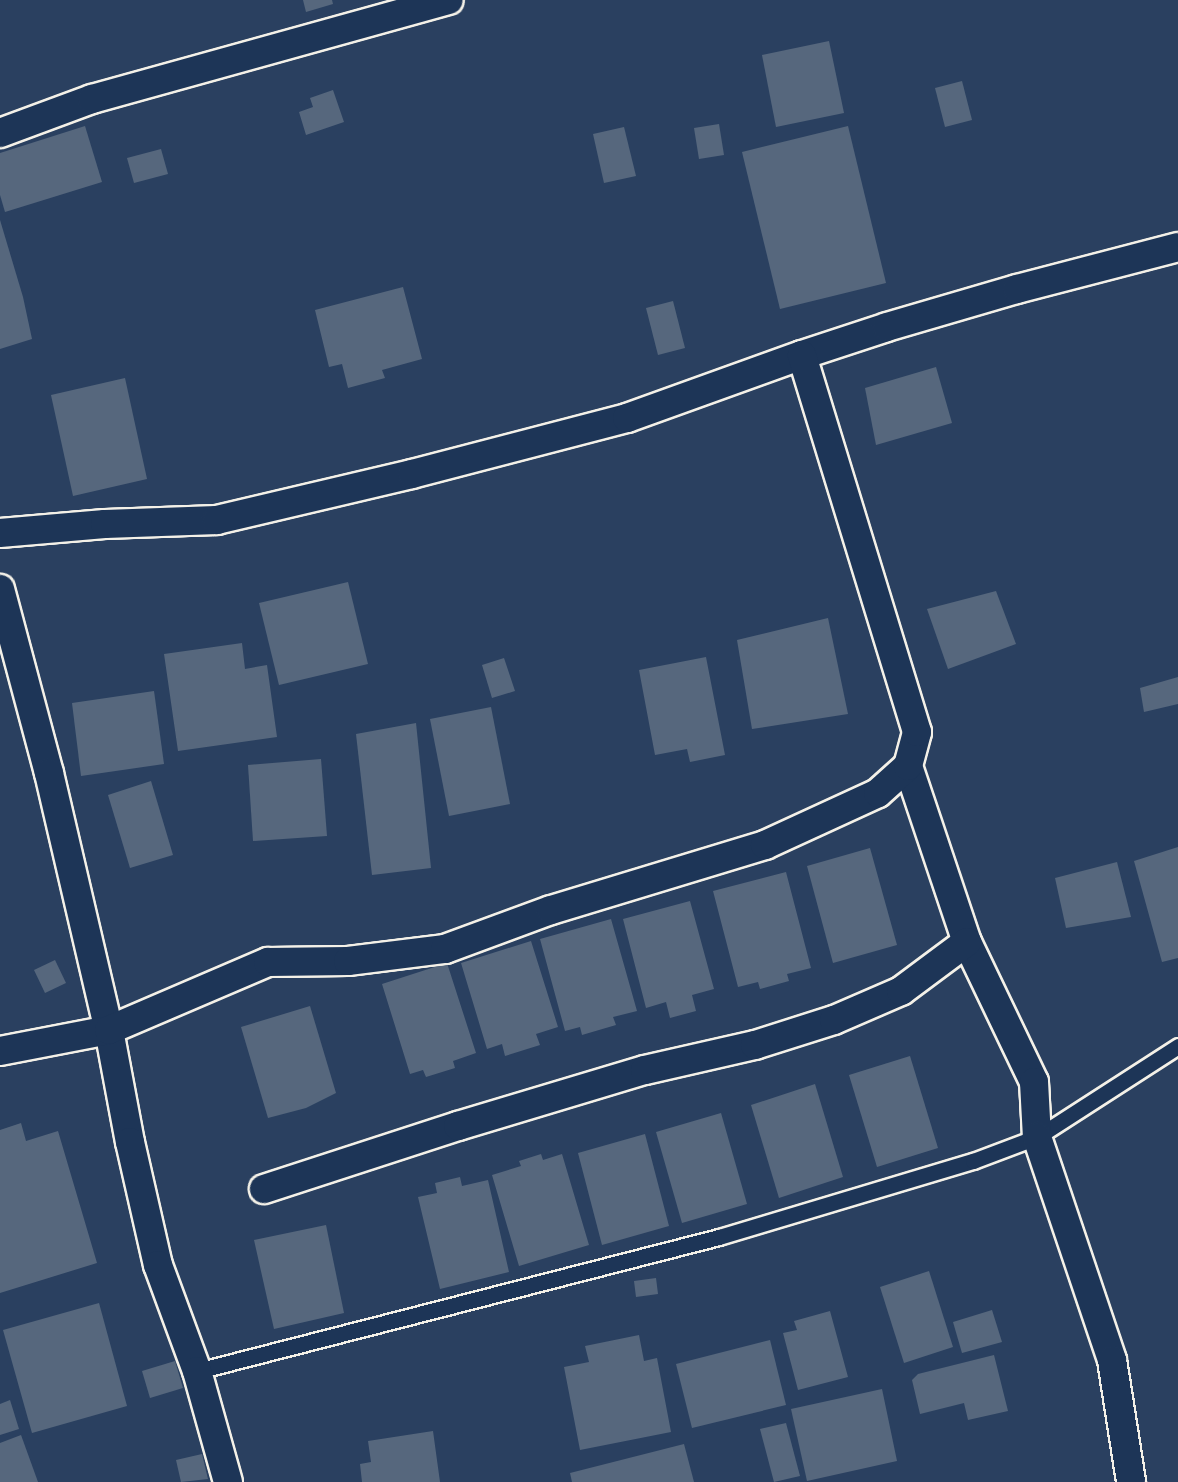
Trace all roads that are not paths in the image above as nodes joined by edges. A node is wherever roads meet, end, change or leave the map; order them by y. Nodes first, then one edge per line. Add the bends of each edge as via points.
1 (448, 0) edge
2 (0, 133) edge
3 (1178, 247) edge
4 (802, 355) junction
5 (0, 532) edge
6 (0, 589) edge
7 (908, 766) junction
8 (967, 942) junction
9 (108, 1030) junction
10 (1178, 1046) edge
11 (0, 1051) edge
12 (1037, 1137) junction
13 (264, 1189) dead end
14 (197, 1371) junction
15 (228, 1482) edge
16 (1131, 1482) edge

1 - 2 street via 92,99
3 - 4 street via 1017,289
4 - 5 street via 627,418 217,520
4 - 7 street via 917,732
6 - 9 street via 49,773
7 - 8 street
7 - 9 street via 878,793 765,845 551,910 445,949 348,961 268,962
8 - 12 street via 1034,1082
8 - 13 street via 901,991 834,1020 458,1126
9 - 11 street
9 - 14 street via 158,1265
10 - 12 lane
12 - 14 lane via 973,1161 719,1237
12 - 16 street via 1112,1359
14 - 15 street

